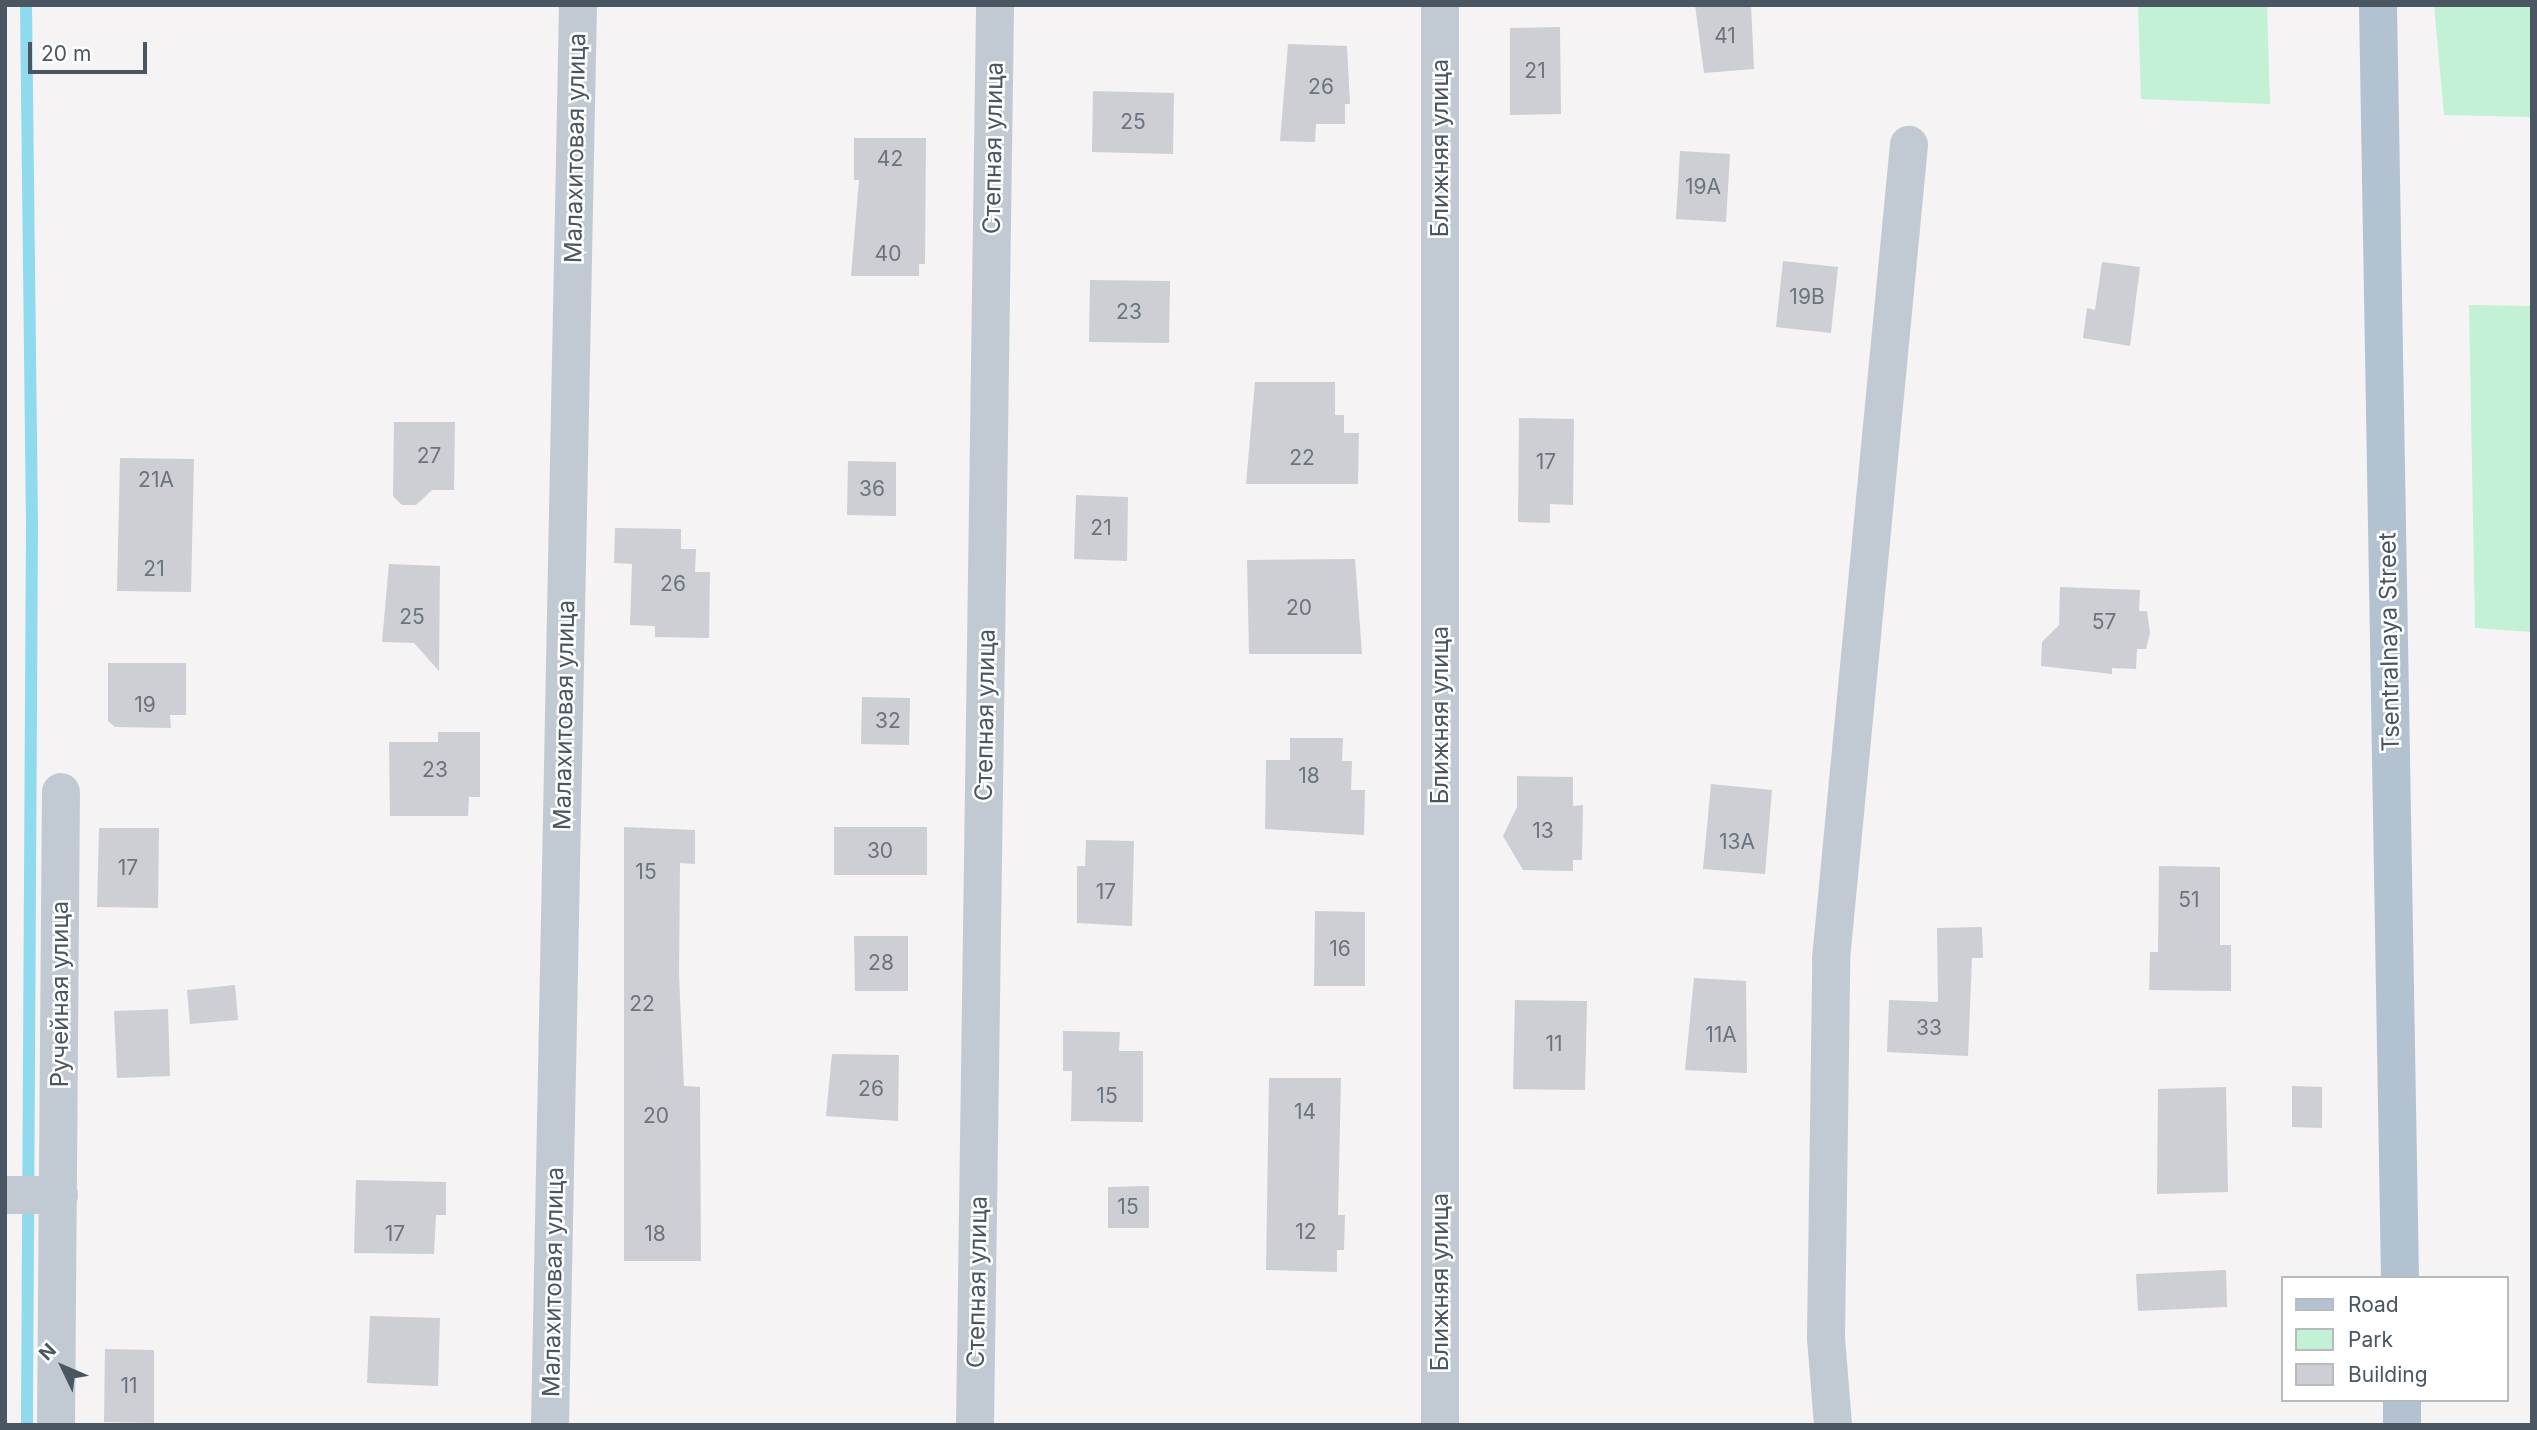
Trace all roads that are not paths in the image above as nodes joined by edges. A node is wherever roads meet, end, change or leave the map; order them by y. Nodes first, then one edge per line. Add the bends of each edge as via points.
1 (578, 5) edge
2 (995, 5) edge
3 (1440, 5) edge
4 (2378, 5) edge
5 (1909, 145) dead end
6 (61, 792) dead end
7 (5, 1195) edge
8 (59, 1195) junction
9 (2400, 1276) edge
10 (2402, 1402) edge
11 (56, 1425) edge
12 (550, 1425) edge
13 (975, 1425) edge
14 (1440, 1425) edge
15 (1833, 1425) edge
16 (2402, 1425) edge

1 - 12 street, Малахитовая улица
2 - 13 street, Степная улица
3 - 14 street, Ближняя улица
4 - 9 main road, Tsentralnaya Street
5 - 15 street via 1831,958 1826,1338
6 - 8 street, Ручейная улица
7 - 8 street
8 - 11 street, Ручейная улица
10 - 16 main road

